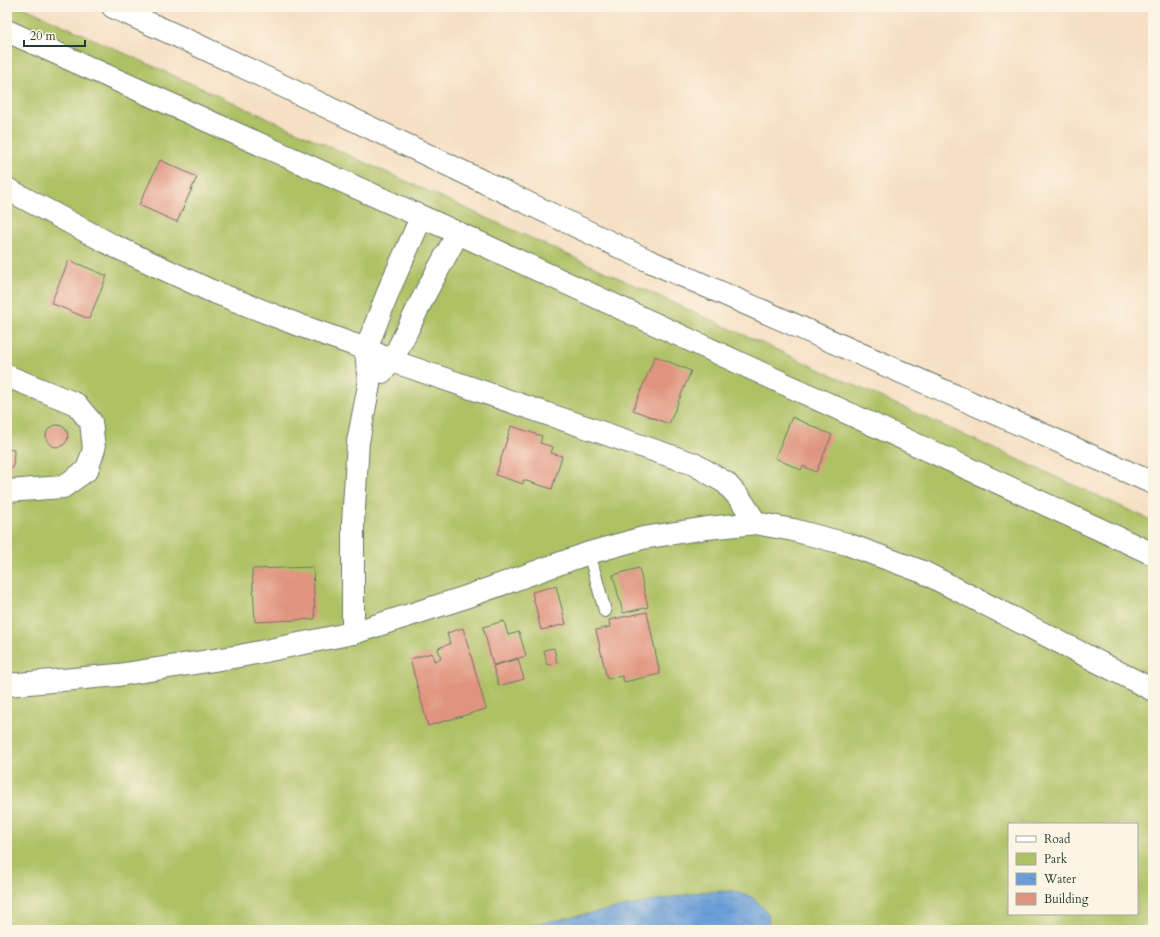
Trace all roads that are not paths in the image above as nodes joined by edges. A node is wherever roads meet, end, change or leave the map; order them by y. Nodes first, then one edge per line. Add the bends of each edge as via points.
1 (113, 7) edge
2 (7, 32) edge
3 (8, 192) edge
4 (421, 218) junction
5 (458, 233) junction
6 (366, 349) junction
7 (392, 361) junction
8 (7, 376) edge
9 (369, 385) junction
10 (1153, 483) edge
11 (7, 491) edge
12 (756, 523) junction
13 (589, 553) junction
14 (1153, 554) edge
15 (604, 611) dead end
16 (353, 632) junction
17 (7, 685) edge
18 (1153, 690) edge

1 - 10 street via 647,260
2 - 4 street
3 - 6 street via 112,245 209,290
4 - 5 street
4 - 6 street
5 - 7 street
5 - 14 street
6 - 7 street
6 - 9 street
7 - 9 street
7 - 12 street via 694,464 726,483
8 - 11 street via 76,404 91,422 94,449 87,470 63,486
9 - 16 street via 357,450 353,523
12 - 13 street via 643,538
12 - 18 street via 847,544 923,572
13 - 15 lane
13 - 16 street via 463,598
16 - 17 street via 240,656 118,675

